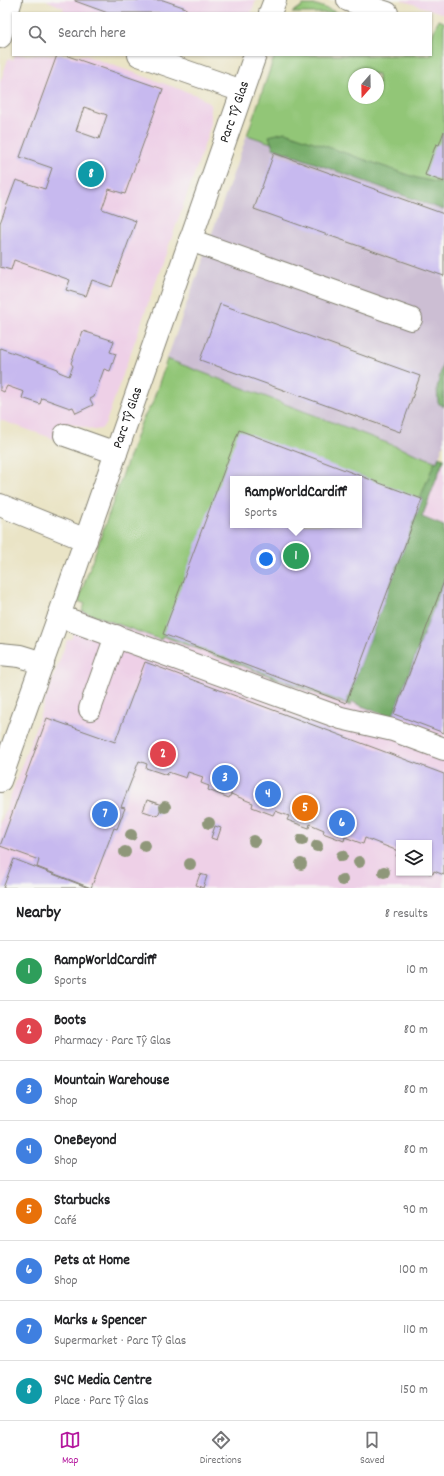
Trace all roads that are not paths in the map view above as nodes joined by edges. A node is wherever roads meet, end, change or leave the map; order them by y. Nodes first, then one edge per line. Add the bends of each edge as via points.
1 (275, 0) edge
2 (348, 0) edge
3 (12, 8) edge
4 (270, 12) edge
5 (384, 12) edge
6 (0, 37) edge
7 (142, 56) edge
8 (255, 56) edge
9 (242, 91) junction
10 (190, 240) junction
11 (411, 319) dead end
12 (65, 436) dead end
13 (116, 453) junction
14 (0, 504) edge
15 (86, 540) junction
16 (59, 616) junction
17 (116, 636) junction
18 (0, 654) edge
19 (43, 663) junction
20 (90, 709) dead end
21 (444, 749) edge
22 (0, 781) edge

1 - 4 street
2 - 5 street
3 - 6 street
7 - 9 street
8 - 9 street, Parc Tŷ Glas
9 - 10 street, Parc Tŷ Glas
10 - 11 street
10 - 13 street, Parc Tŷ Glas
12 - 13 street
13 - 15 street, Parc Tŷ Glas
14 - 15 street
15 - 16 street, Parc Tŷ Glas
16 - 17 street
16 - 19 street, Parc Tŷ Glas
17 - 20 street
17 - 21 street via 341,718 393,730
18 - 19 street via 20,656
19 - 22 street, Parc Tŷ Glas

